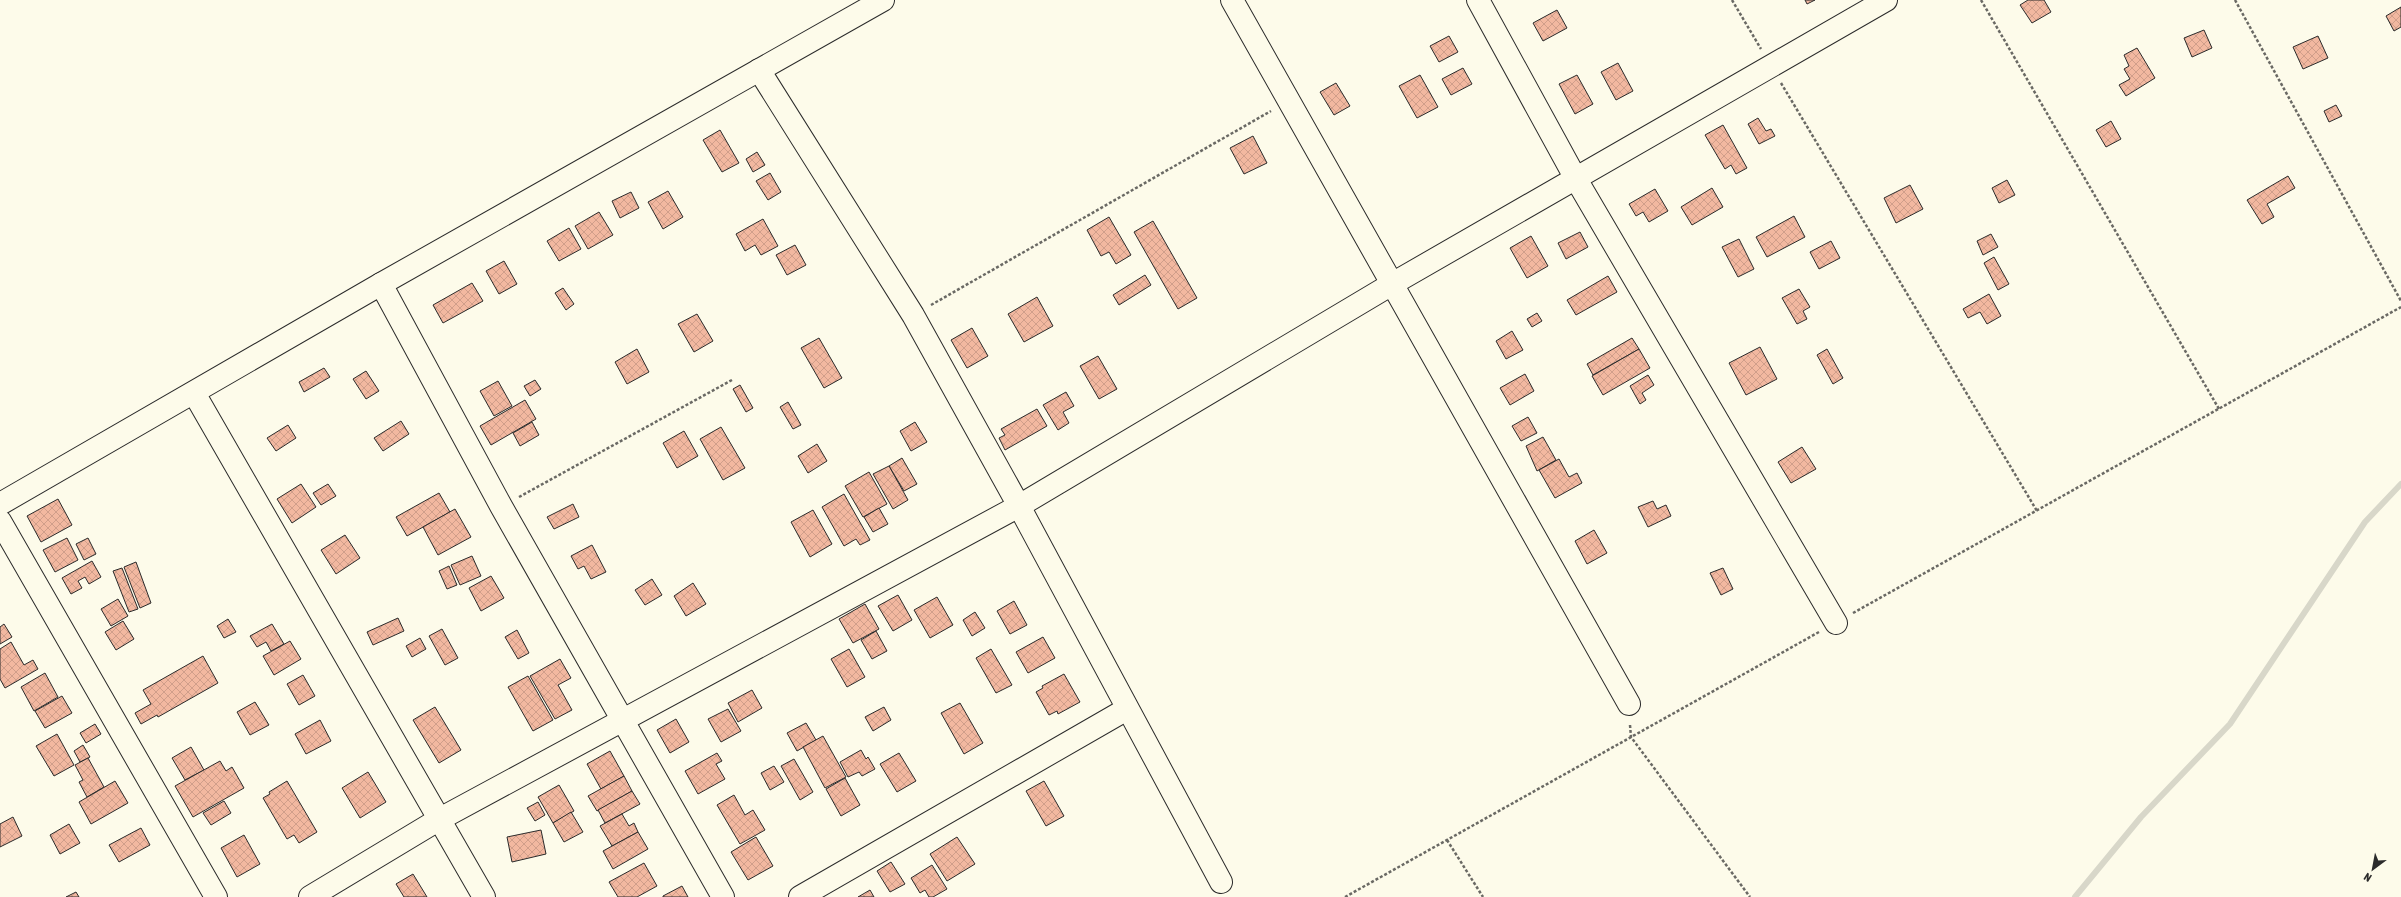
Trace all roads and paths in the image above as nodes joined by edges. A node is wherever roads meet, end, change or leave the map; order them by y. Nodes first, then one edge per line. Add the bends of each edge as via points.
1 (883, 0) edge
2 (1232, 0) edge
3 (1478, 0) edge
4 (1732, 0) edge
5 (1886, 0) edge
6 (1981, 0) edge
7 (2235, 0) edge
8 (1771, 65) junction
9 (759, 70) junction
10 (1288, 101) junction
11 (1576, 179) junction
12 (381, 284) junction
13 (1392, 284) junction
14 (2401, 301) edge
15 (2401, 307) edge
16 (913, 315) junction
17 (732, 380) dead end
18 (194, 393) junction
19 (2219, 409) junction
20 (0, 504) edge
21 (501, 506) junction
22 (1019, 506) junction
23 (2036, 511) junction
24 (0, 521) edge
25 (1836, 622) junction
26 (1629, 704) joint
27 (1127, 709) junction
28 (622, 720) junction
29 (1631, 737) junction
30 (438, 820) junction
31 (1447, 840) junction
32 (1222, 882) dead end
33 (216, 897) edge
34 (310, 897) edge
35 (484, 897) edge
36 (724, 897) edge
37 (800, 897) edge
38 (1346, 897) edge
39 (1482, 897) edge
40 (1750, 897) edge

1 - 9 street
2 - 10 street
3 - 11 street
4 - 8 path
5 - 8 street
6 - 19 path
7 - 14 path
8 - 11 street
8 - 23 path
9 - 12 street
9 - 16 street
10 - 13 street
10 - 16 path
11 - 13 street
11 - 25 street
12 - 18 street
12 - 21 street
13 - 22 street
13 - 26 street
15 - 19 path
16 - 22 street
17 - 21 path
18 - 20 street
18 - 30 street
19 - 23 path
21 - 28 street
22 - 27 street
22 - 28 street
23 - 25 path
24 - 33 street
25 - 29 path
26 - 29 path
27 - 32 street
27 - 37 street
28 - 30 street
28 - 36 street
29 - 31 path
29 - 40 path
30 - 34 street
30 - 35 street
31 - 38 path
31 - 39 path

